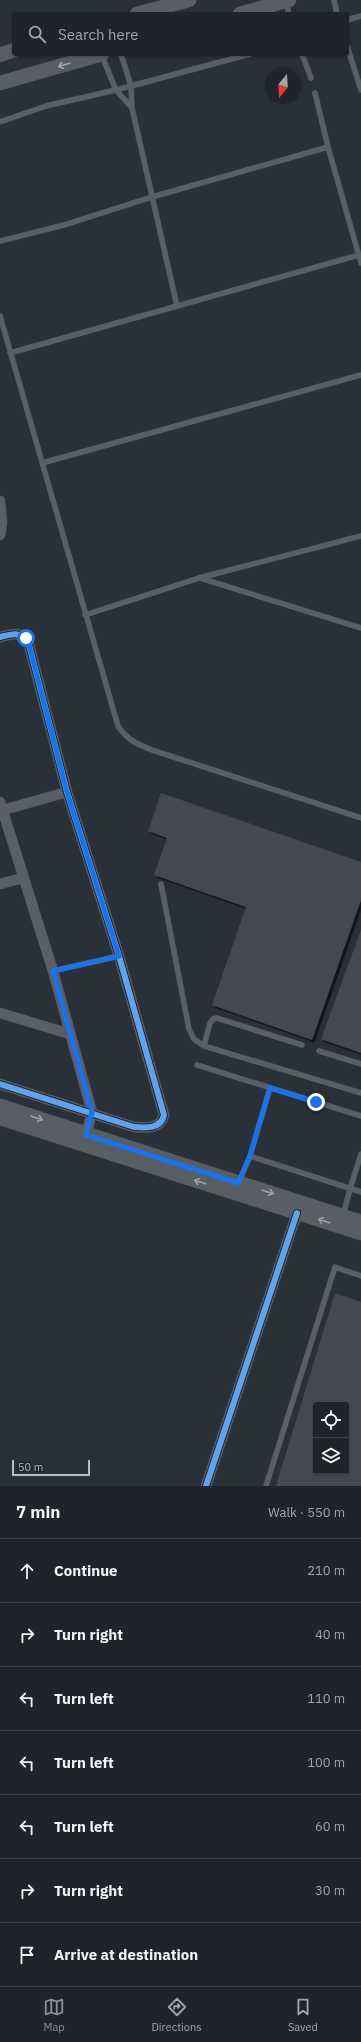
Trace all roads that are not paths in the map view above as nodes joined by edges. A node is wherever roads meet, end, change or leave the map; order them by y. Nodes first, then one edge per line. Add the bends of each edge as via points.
1 (334, 0) edge
2 (181, 1) edge
3 (158, 4) edge
4 (288, 5) edge
5 (141, 12) edge
6 (251, 12) edge
7 (337, 12) edge
8 (361, 16) edge
9 (349, 19) edge
10 (12, 51) edge
11 (349, 52) edge
12 (0, 55) edge
13 (95, 56) edge
14 (103, 56) edge
15 (122, 56) edge
16 (243, 56) edge
17 (303, 56) edge
18 (311, 78) dead end
19 (0, 83) edge
20 (131, 86) junction
21 (116, 90) junction
22 (361, 90) edge
23 (315, 93) dead end
24 (132, 108) junction
25 (0, 122) edge
26 (328, 148) junction
27 (152, 197) junction
28 (0, 241) edge
29 (359, 255) junction
30 (361, 263) edge
31 (177, 306) junction
32 (0, 316) edge
33 (10, 353) junction
34 (361, 375) edge
35 (42, 463) junction
36 (0, 504) edge
37 (0, 535) edge
38 (361, 536) edge
39 (199, 578) junction
40 (85, 615) junction
41 (361, 628) edge
42 (0, 637) edge
43 (67, 792) junction
44 (1, 808) edge
45 (361, 818) edge
46 (23, 878) junction
47 (0, 884) edge
48 (161, 884) dead end
49 (119, 956) junction
50 (53, 971) junction
51 (0, 1013) edge
52 (70, 1034) junction
53 (302, 1045) dead end
54 (204, 1046) junction
55 (319, 1051) dead end
56 (361, 1064) edge
57 (197, 1065) dead end
58 (0, 1084) edge
59 (270, 1088) junction
60 (361, 1093) edge
61 (0, 1106) edge
62 (92, 1112) junction
63 (361, 1116) edge
64 (10, 1117) edge
65 (86, 1135) junction
66 (361, 1154) edge
67 (250, 1156) junction
68 (238, 1183) junction
69 (350, 1189) junction
70 (361, 1192) edge
71 (296, 1213) junction
72 (343, 1217) junction
73 (361, 1222) edge
74 (361, 1233) edge
75 (361, 1276) edge
76 (206, 1486) edge
77 (266, 1486) edge

1 - 7 lane
2 - 3 main road
3 - 5 main road
4 - 6 main road
8 - 9 lane
10 - 12 main road
11 - 22 lane
13 -> 19 main road
14 - 21 lane
15 - 20 lane
16 - 20 lane
17 - 18 lane
20 - 21 lane
20 - 24 lane
21 - 24 lane
21 - 25 lane via 46,106
23 - 26 lane
24 - 27 lane
26 - 27 lane
26 - 29 lane
27 - 28 lane via 64,225
27 - 31 lane
29 - 30 lane
29 - 31 lane
31 - 33 lane
32 - 33 lane
33 - 35 lane
34 - 35 lane
35 - 40 lane
36 - 37 street
38 - 39 lane
39 - 40 lane
39 - 41 lane
40 - 45 lane via 118,726 131,741
42 - 43 street via 18,634 28,641
43 - 44 street
43 - 49 street
44 - 46 street
46 - 47 street
46 - 50 street
48 - 54 lane via 190,1029 194,1039
49 - 50 lane
49 - 62 street via 164,1115 158,1125 142,1128
50 - 52 street
51 - 52 street
52 - 62 street
53 - 54 lane via 217,1018 210,1024
54 - 60 lane
55 - 56 lane
57 - 59 lane
58 - 62 street
59 - 63 lane
59 - 67 lane
61 - 64 main road
62 - 65 street
64 -> 65 main road
71 -> 64 main road
65 - 68 main road
66 - 69 lane
67 - 68 lane
67 - 69 lane
68 -> 72 main road
69 - 70 lane
69 - 72 lane
74 -> 71 main road
71 - 76 street
72 - 73 main road
75 - 77 lane via 335,1267

